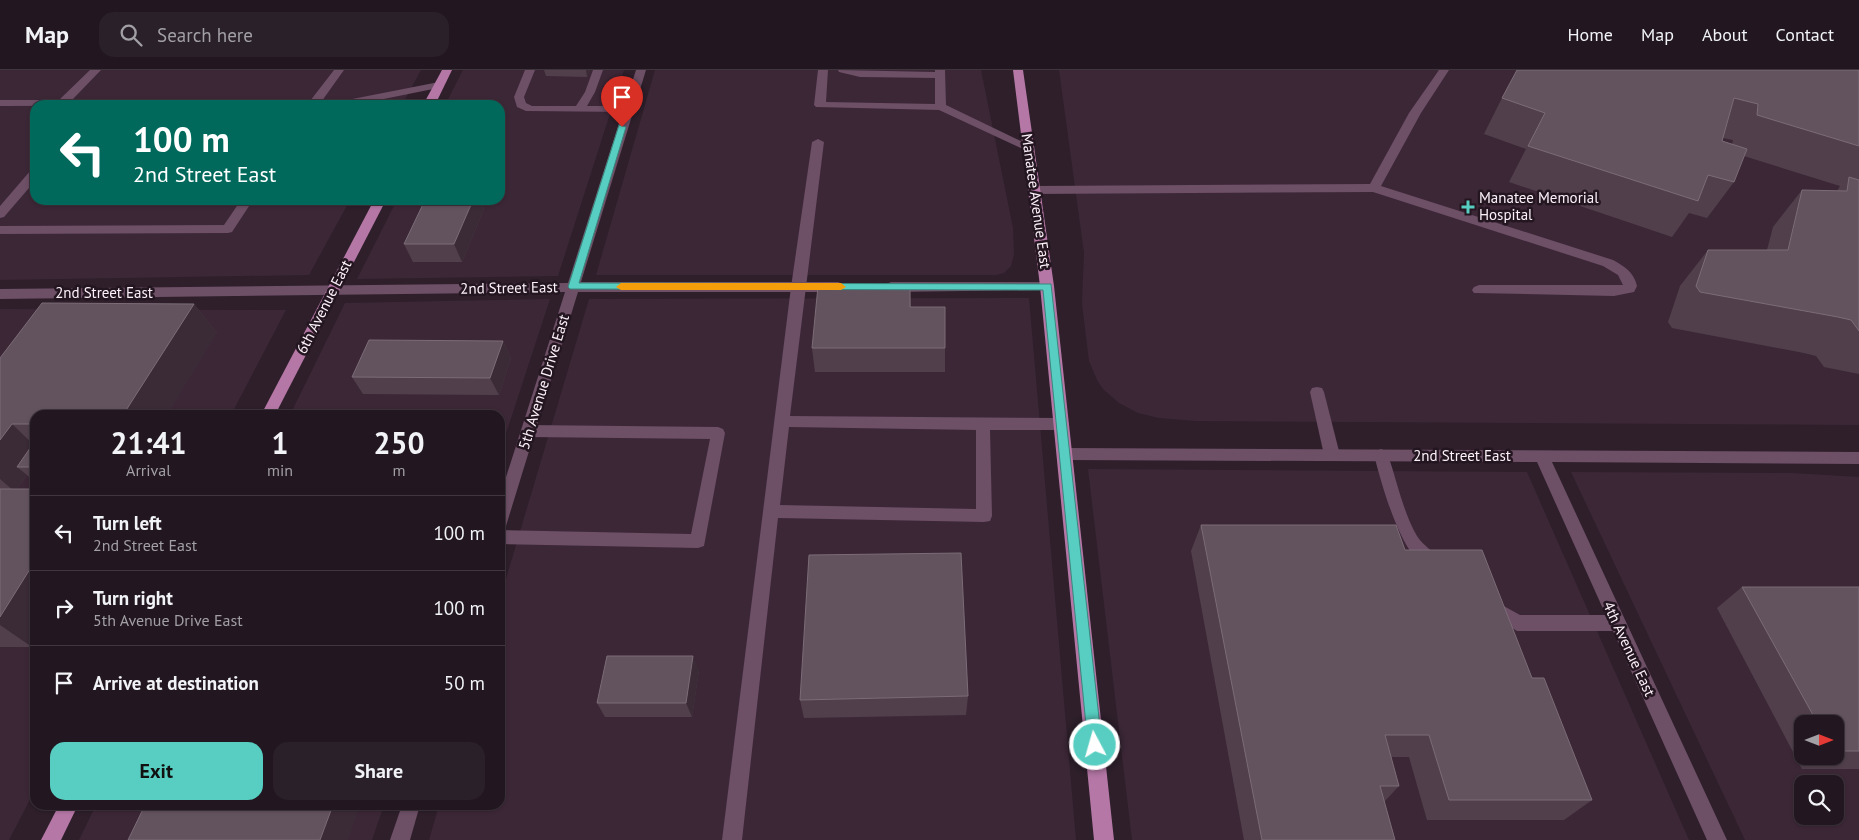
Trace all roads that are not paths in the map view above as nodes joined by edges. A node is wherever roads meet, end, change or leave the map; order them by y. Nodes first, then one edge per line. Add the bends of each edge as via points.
1 (96, 70) edge
2 (339, 70) edge
3 (447, 70) edge
4 (530, 70) edge
5 (598, 70) edge
6 (640, 70) edge
7 (823, 70) edge
8 (843, 70) edge
9 (1018, 70) edge
10 (1444, 70) edge
11 (940, 72) edge
12 (439, 85) junction
13 (66, 100) edge
14 (317, 100) edge
15 (363, 100) edge
16 (432, 100) edge
17 (0, 103) edge
18 (30, 103) edge
19 (941, 107) junction
20 (580, 109) junction
21 (627, 109) junction
22 (818, 142) dead end
23 (1029, 148) junction
24 (30, 179) edge
25 (1374, 188) junction
26 (1034, 190) junction
27 (243, 205) edge
28 (377, 205) edge
29 (0, 214) edge
30 (0, 230) edge
31 (1047, 286) junction
32 (573, 287) junction
33 (798, 287) junction
34 (855, 287) edge
35 (874, 287) edge
36 (1479, 290) dead end
37 (332, 291) junction
38 (0, 294) edge
39 (1317, 392) dead end
40 (271, 410) edge
41 (782, 421) junction
42 (983, 424) junction
43 (1062, 424) junction
44 (528, 431) junction
45 (1065, 454) junction
46 (1332, 456) junction
47 (1381, 456) junction
48 (1542, 457) junction
49 (1859, 458) edge
50 (505, 505) edge
51 (771, 511) junction
52 (505, 537) edge
53 (1442, 570) edge
54 (1481, 599) edge
55 (1617, 623) junction
56 (66, 810) edge
57 (409, 810) edge
58 (51, 840) edge
59 (400, 840) edge
60 (732, 840) edge
61 (1104, 840) edge
62 (1717, 840) edge

1 - 13 street
2 - 14 street
3 - 12 main road
4 - 20 street via 519,97 521,105 530,109
5 - 20 street
6 - 21 street, 5th Avenue Drive East
7 - 19 street via 820,105
8 - 11 street via 860,74
9 - 23 main road, Manatee Avenue East
10 - 25 street via 1415,113
11 - 19 street
12 - 15 street
12 - 16 main road
17 - 18 street
19 - 23 street
20 - 21 street
21 - 32 street, 5th Avenue Drive East
22 - 33 street
23 - 26 main road, Manatee Avenue East
24 - 29 street
25 - 26 street
25 - 36 street via 1608,263 1627,276 1630,286 1629,289 1614,291
26 - 31 main road, Manatee Avenue East
27 - 30 street via 228,229
28 - 37 main road, 6th Avenue East
31 - 35 street
31 - 43 main road, Manatee Avenue East
32 - 33 street, 2nd Street East
32 - 37 street, 2nd Street East
32 - 44 street, 5th Avenue Drive East
33 - 34 street, 2nd Street East
33 - 41 street
37 - 38 street, 2nd Street East
37 - 40 main road, 6th Avenue East
39 - 46 street
41 - 42 street
41 - 51 street
42 - 43 street
42 - 51 street via 984,516
43 - 45 main road, Manatee Avenue East
44 - 50 street, 5th Avenue Drive East
44 - 52 street via 718,434 698,541
45 - 46 street, 2nd Street East
45 - 61 main road, Manatee Avenue East
46 - 47 street, 2nd Street East
47 - 48 street, 2nd Street East
47 - 53 street via 1411,541
48 - 49 street, 2nd Street East
48 - 55 street, 4th Avenue East
51 - 60 street
54 - 55 street via 1517,623
55 - 62 street, 4th Avenue East
56 - 58 main road
57 - 59 street

